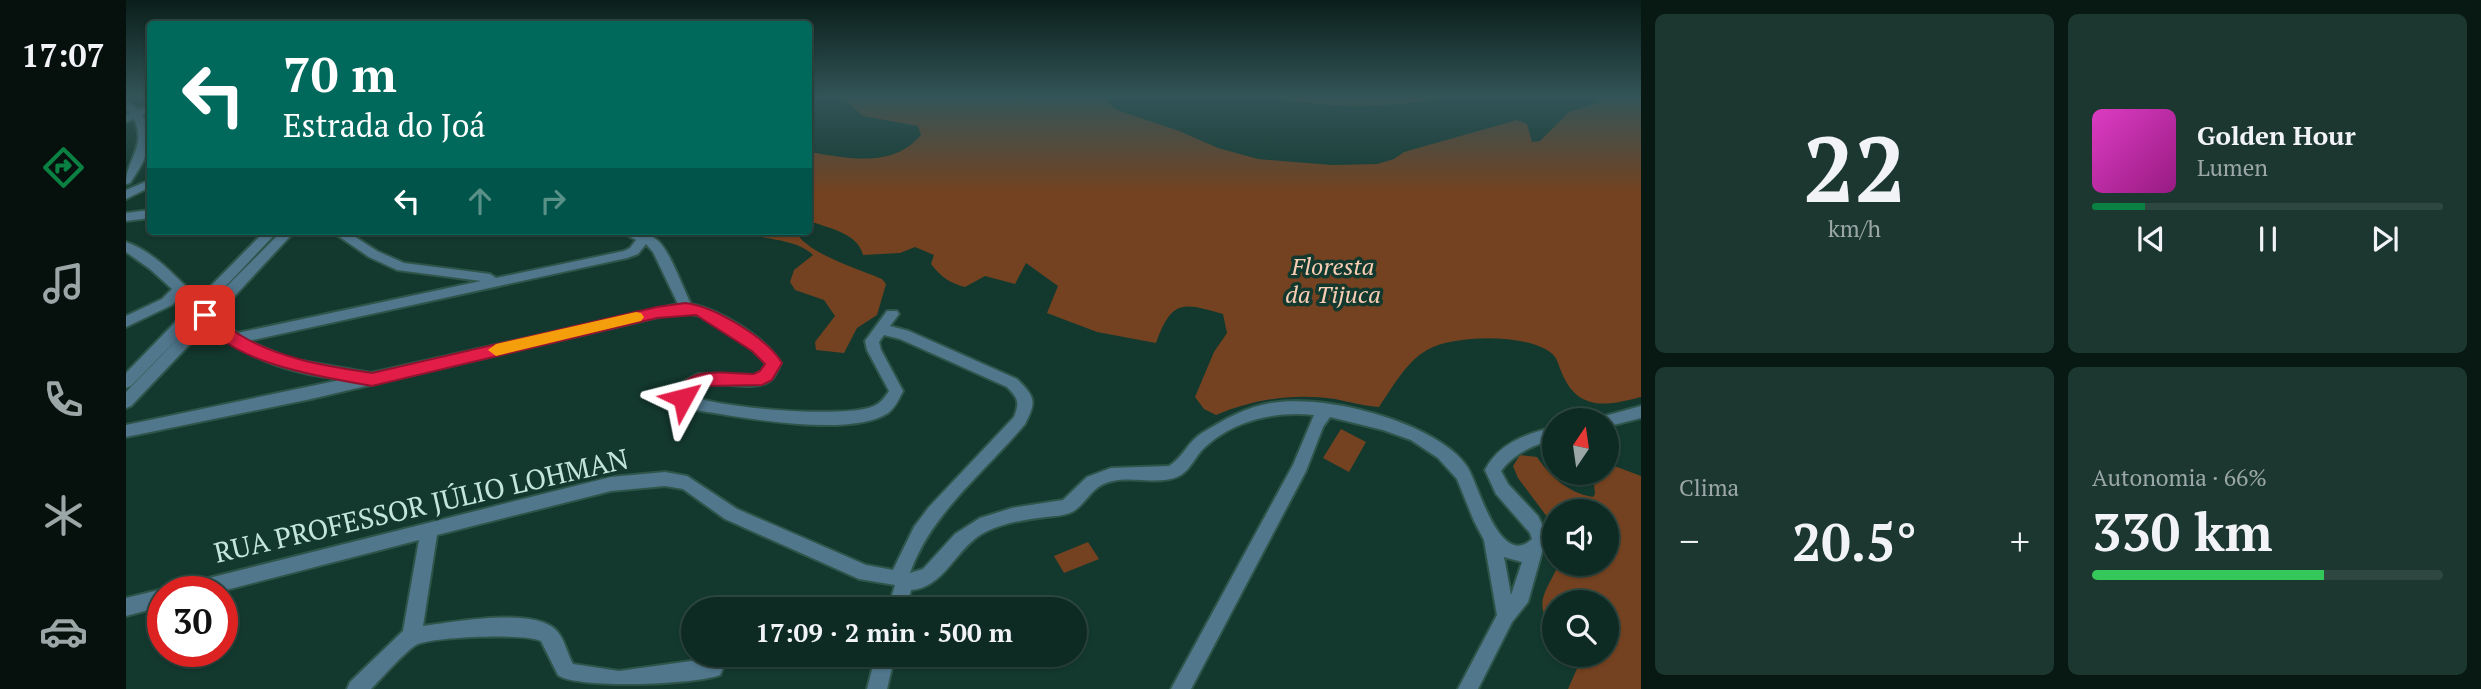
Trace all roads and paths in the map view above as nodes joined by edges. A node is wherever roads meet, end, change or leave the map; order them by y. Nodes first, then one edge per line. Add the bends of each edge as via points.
1 (144, 129) edge
2 (126, 181) edge
3 (147, 184) edge
4 (126, 195) edge
5 (147, 214) edge
6 (126, 217) edge
7 (269, 235) edge
8 (285, 235) edge
9 (344, 235) edge
10 (636, 235) edge
11 (644, 238) junction
12 (126, 246) edge
13 (455, 275) junction
14 (506, 279) junction
15 (181, 288) junction
16 (444, 293) junction
17 (685, 308) junction
18 (202, 312) junction
19 (892, 314) dead end
20 (126, 322) edge
21 (881, 329) junction
22 (234, 339) junction
23 (325, 372) junction
24 (372, 379) junction
25 (126, 382) edge
26 (311, 393) junction
27 (126, 402) edge
28 (1325, 412) junction
29 (1641, 412) edge
30 (1619, 418) edge
31 (126, 430) edge
32 (1542, 437) edge
33 (429, 532) junction
34 (1492, 538) junction
35 (1534, 550) junction
36 (903, 578) junction
37 (238, 579) edge
38 (899, 597) edge
39 (147, 601) edge
40 (126, 607) edge
41 (1506, 616) junction
42 (412, 636) junction
43 (883, 667) edge
44 (713, 668) dead end
45 (356, 689) edge
46 (877, 689) edge
47 (1181, 689) edge
48 (1468, 689) edge

1 - 2 street via 141,157
3 - 4 street
5 - 6 street
7 - 18 street
8 - 18 street
9 - 13 street via 388,262
10 - 11 street
11 - 14 street via 627,254
11 - 17 street via 659,251
12 - 15 street
13 - 14 street
13 - 16 street
14 - 16 street
15 - 18 street
15 - 20 street via 167,302
16 - 22 street
17 - 21 street via 709,315 774,363 766,376 756,381 699,379 686,387 683,398 689,403 766,414 846,417 884,408 895,391 874,350 872,341
17 - 24 street
18 - 22 street
18 - 25 street
18 - 27 street
19 - 21 street
21 - 36 street via 1012,383 1026,401 1015,425 909,550
22 - 23 street via 271,357
23 - 24 street
23 - 26 street via 327,384
24 - 26 street
26 - 31 street
28 - 34 street via 1392,426 1445,455 1464,476
28 - 36 street via 1271,409 1200,440 1183,465 1172,472 1107,473 1068,506 1021,511 981,527 948,550 923,582
28 - 47 street
29 - 30 street
32 - 35 street via 1516,447 1493,470 1501,488 1536,525 1541,541
33 - 36 street, RUA PROFESSOR JÚLIO LOHMAN via 611,484 665,479 687,484 731,514 865,573
33 - 37 street, RUA PROFESSOR JÚLIO LOHMAN
33 - 42 street
34 - 35 street via 1513,553
34 - 41 street
35 - 41 street via 1522,596
36 - 38 street
39 - 40 street
41 - 48 street
42 - 44 street via 510,627 541,629 551,637 568,673 619,681
42 - 45 street
43 - 46 street

